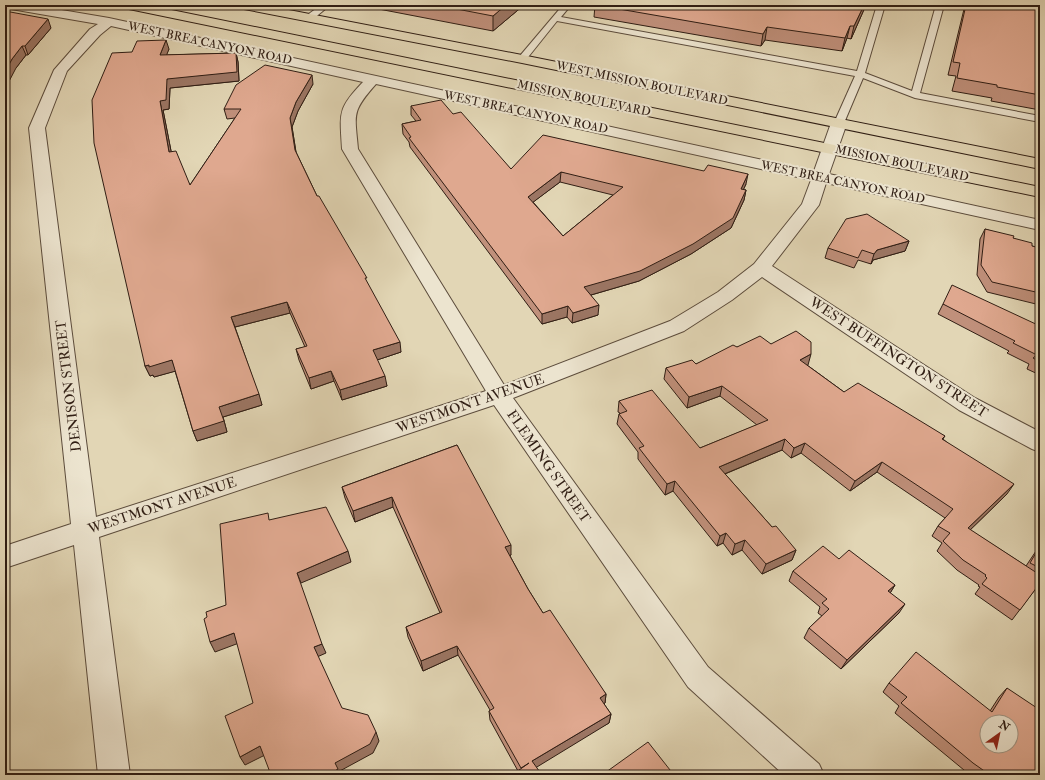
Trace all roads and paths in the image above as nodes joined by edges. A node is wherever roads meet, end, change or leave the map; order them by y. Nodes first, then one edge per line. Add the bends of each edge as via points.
1 (11, 5) edge
2 (129, 5) edge
3 (244, 5) edge
4 (326, 5) edge
5 (567, 5) edge
6 (881, 5) edge
7 (940, 5) edge
8 (309, 18) junction
9 (555, 18) junction
10 (197, 19) junction
11 (109, 22) junction
12 (522, 59) junction
13 (860, 74) junction
14 (373, 79) junction
15 (915, 95) junction
16 (1040, 119) edge
17 (839, 123) junction
18 (831, 148) junction
19 (1040, 164) edge
20 (821, 178) junction
21 (1040, 192) edge
22 (1040, 225) edge
23 (761, 268) junction
24 (499, 395) junction
25 (1040, 443) edge
26 (85, 530) junction
27 (5, 557) edge
28 (114, 775) edge
29 (808, 775) edge

1 - 11 street, WEST BREA CANYON ROAD
2 - 10 main road, MISSION BOULEVARD
3 - 8 main road, WEST MISSION BOULEVARD
4 - 8 lane
5 - 9 lane
6 - 13 lane
7 - 15 lane
8 - 10 main road via 290,26 231,17
8 - 12 main road, WEST MISSION BOULEVARD
9 - 12 lane
9 - 13 lane
10 - 18 main road, MISSION BOULEVARD
11 - 14 street, WEST BREA CANYON ROAD
11 - 26 street, DENISON STREET via 95,32 61,70 36,128
12 - 17 main road, WEST MISSION BOULEVARD
13 - 15 lane
13 - 17 lane
14 - 20 street, WEST BREA CANYON ROAD
14 - 24 street, FLEMING STREET via 354,100 348,114 350,149
15 - 16 lane
17 - 18 street, WESTMONT AVENUE
17 - 19 main road, WEST MISSION BOULEVARD
18 - 20 street, WESTMONT AVENUE
18 - 21 main road, MISSION BOULEVARD
20 - 22 street, WEST BREA CANYON ROAD
20 - 23 street, WESTMONT AVENUE via 810,205
23 - 24 street, WESTMONT AVENUE via 725,296 677,326
23 - 25 street, WEST BUFFINGTON STREET via 968,404
24 - 26 street, WESTMONT AVENUE
24 - 29 street, FLEMING STREET via 698,677
26 - 27 street, WESTMONT AVENUE
26 - 28 street, DENISON STREET

